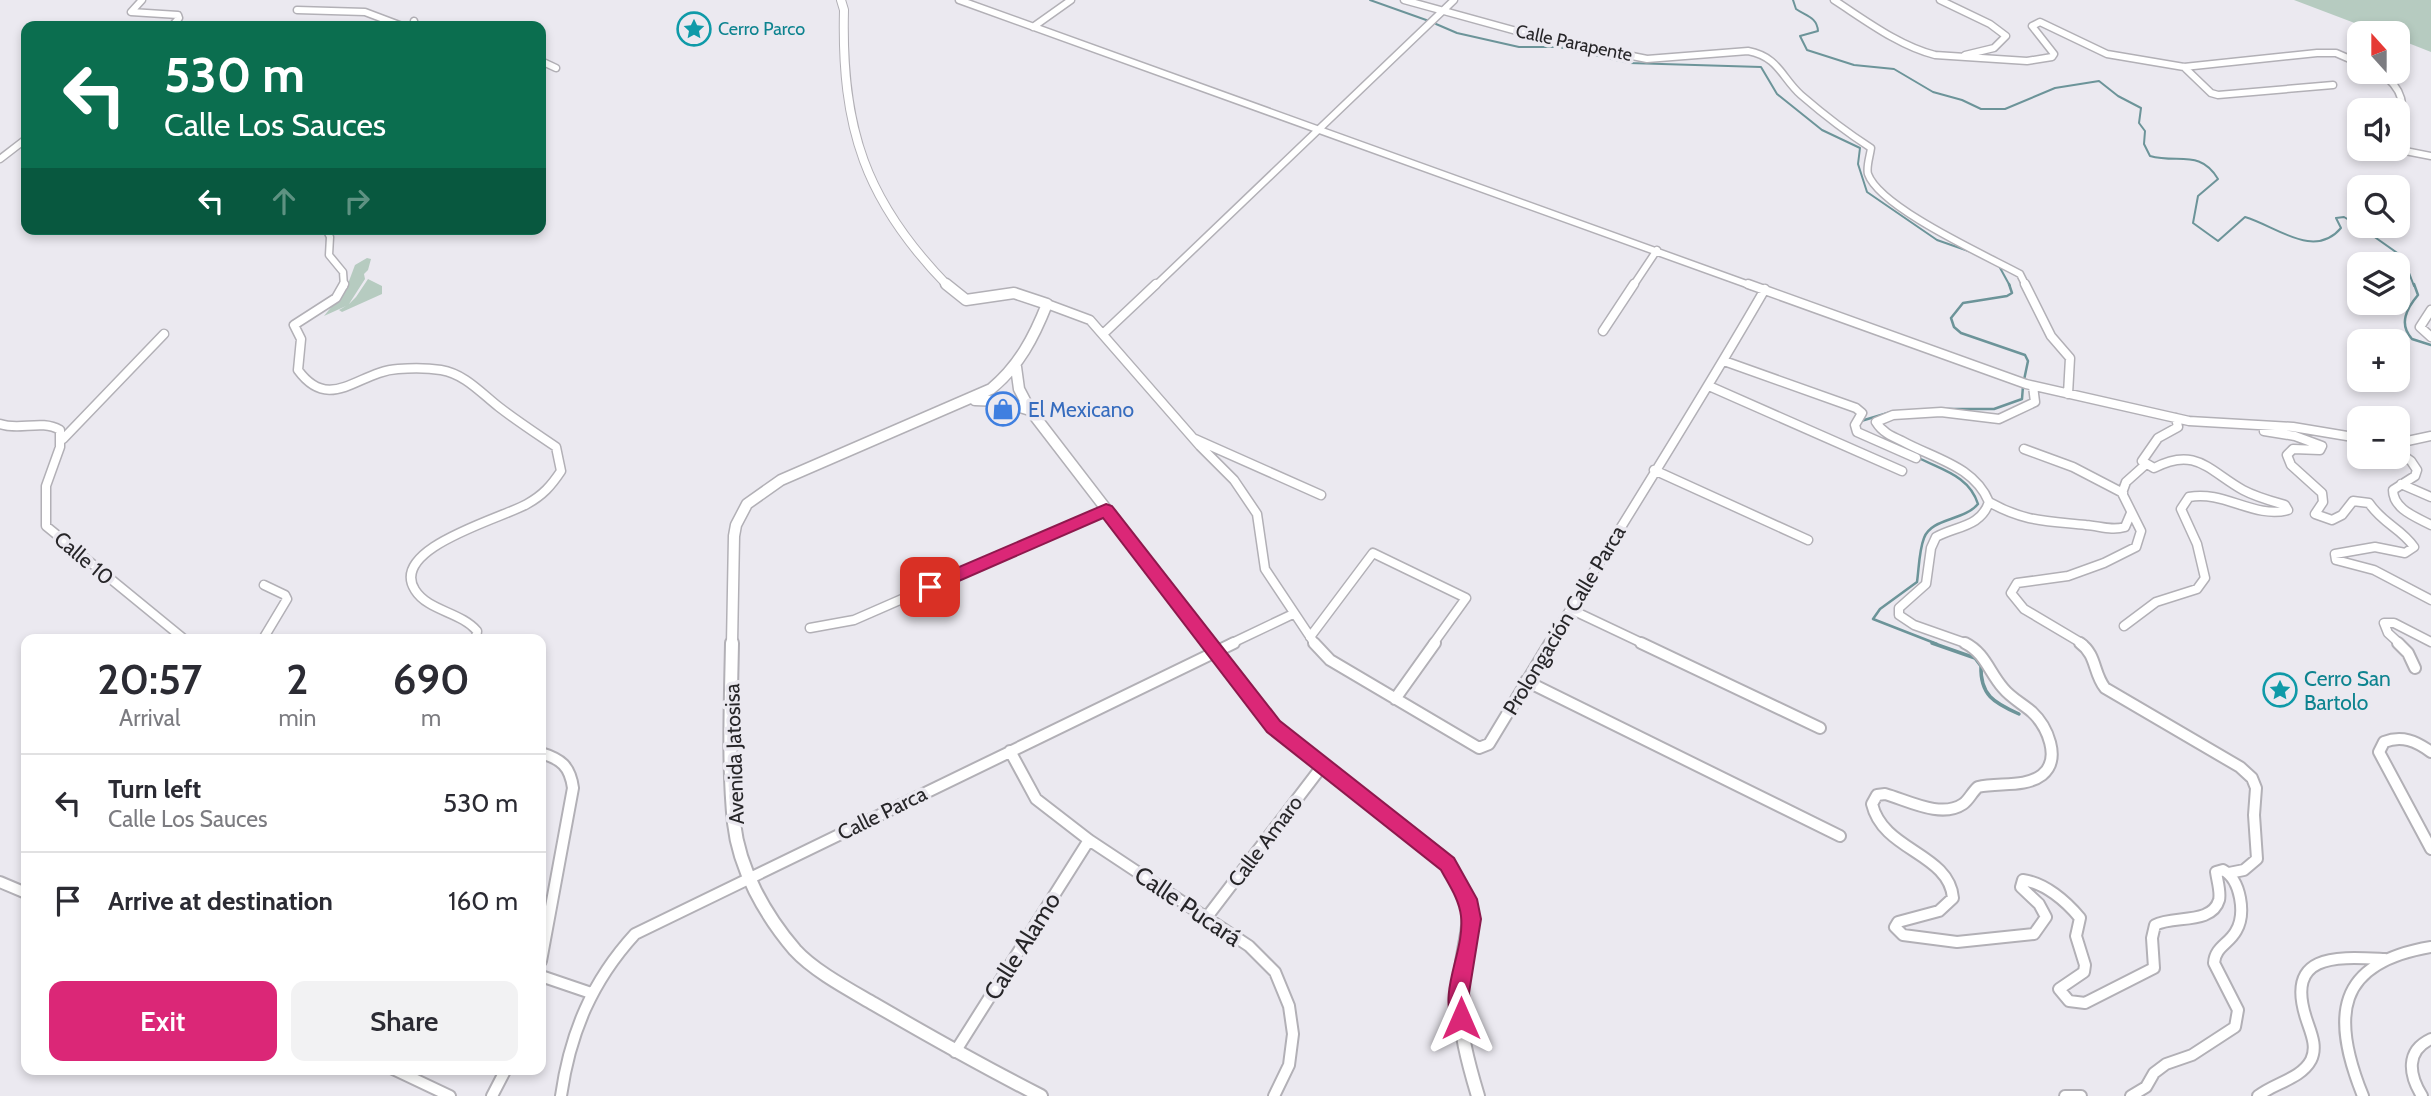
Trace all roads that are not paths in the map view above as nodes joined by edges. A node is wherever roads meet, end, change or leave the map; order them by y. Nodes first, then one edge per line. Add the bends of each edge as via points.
1 (142, 0) edge
2 (841, 0) edge
3 (959, 0) edge
4 (1071, 0) edge
5 (1404, 0) edge
6 (1454, 0) edge
7 (1834, 0) edge
8 (1940, 0) edge
9 (297, 10) dead end
10 (1442, 12) junction
11 (176, 21) edge
12 (392, 21) edge
13 (1033, 27) junction
14 (1936, 55) junction
15 (2347, 57) edge
16 (546, 63) edge
17 (2184, 67) junction
18 (556, 68) dead end
19 (2333, 85) dead end
20 (1321, 129) junction
21 (21, 143) edge
22 (2410, 152) edge
23 (2431, 156) edge
24 (0, 159) edge
25 (329, 235) edge
26 (1657, 250) junction
27 (1765, 289) junction
28 (1046, 303) junction
29 (2431, 310) edge
30 (1603, 331) dead end
31 (164, 334) dead end
32 (1103, 334) junction
33 (2431, 337) edge
34 (1724, 361) junction
35 (1016, 367) junction
36 (1709, 386) junction
37 (2033, 386) junction
38 (2068, 394) junction
39 (969, 401) junction
40 (1030, 410) junction
41 (2176, 418) junction
42 (2214, 423) junction
43 (0, 424) edge
44 (2431, 436) edge
45 (2347, 437) edge
46 (63, 439) junction
47 (1195, 439) junction
48 (2410, 440) edge
49 (2024, 449) dead end
50 (1916, 458) dead end
51 (2410, 460) edge
52 (2145, 465) junction
53 (1654, 470) junction
54 (1902, 471) dead end
55 (2401, 484) junction
56 (2123, 493) junction
57 (1321, 495) dead end
58 (2431, 497) edge
59 (1989, 502) junction
60 (1106, 510) junction
61 (2131, 513) junction
62 (2431, 525) edge
63 (1808, 540) dead end
64 (264, 584) dead end
65 (2431, 600) edge
66 (1570, 609) junction
67 (1293, 614) junction
68 (2124, 626) dead end
69 (810, 628) dead end
70 (177, 634) edge
71 (266, 634) edge
72 (477, 634) edge
73 (1310, 637) junction
74 (2431, 642) edge
75 (1214, 651) junction
76 (2415, 668) dead end
77 (1527, 681) junction
78 (1395, 699) junction
79 (1820, 728) dead end
80 (1010, 751) junction
81 (2431, 752) edge
82 (546, 755) edge
83 (1323, 765) junction
84 (1840, 836) dead end
85 (1089, 840) junction
86 (2431, 849) edge
87 (2229, 873) junction
88 (749, 877) junction
89 (0, 882) edge
90 (21, 891) edge
91 (1207, 917) junction
92 (546, 934) edge
93 (2431, 947) edge
94 (2385, 959) junction
95 (546, 978) edge
96 (591, 993) junction
97 (2431, 1039) edge
98 (955, 1052) junction
99 (406, 1075) edge
100 (503, 1075) edge
101 (450, 1096) edge
102 (492, 1096) edge
103 (561, 1096) edge
104 (1041, 1096) edge
105 (1274, 1096) edge
106 (1478, 1096) edge
107 (2065, 1096) edge
108 (2081, 1096) edge
109 (2132, 1096) edge
110 (2258, 1096) edge
111 (2363, 1096) edge
112 (2422, 1096) edge

1 - 11 street via 131,12 178,15
2 - 28 street via 846,87 859,148 883,209 901,236 967,300 1014,293
3 - 13 street
4 - 13 street
5 - 10 street, Calle Parapente
6 - 10 street
7 - 14 street via 1876,27
8 - 14 street via 2006,36 1986,51
9 - 12 street via 349,9
10 - 20 street
10 - 38 street, Calle Parapente via 1647,59 1748,51 1770,59 1798,92 1871,148 1868,175 1888,199 2020,274 2051,336 2070,358
13 - 20 street
14 - 17 street via 2045,60 2054,54 2032,26 2040,22 2107,54
15 - 17 street via 2317,53
16 - 18 street
17 - 19 street via 2218,95
20 - 26 street
20 - 32 street
21 - 24 street
22 - 23 street
25 - 72 street via 329,255 342,269 341,289 330,303 293,325 301,339 297,362 309,385 327,390 395,369 443,370 473,384 556,447 561,456 563,469 546,493 432,547 414,565 411,583 421,597 464,618
26 - 27 street
26 - 30 street
27 - 34 street, Prolongación Calle Parca
27 - 37 street
28 - 32 street, Prolongación Calle Parca via 1085,317
28 - 35 street, Avenida Jatosisa
29 - 33 street via 2420,327
31 - 46 street
32 - 47 street, Prolongación Calle Parca
34 - 36 street, Prolongación Calle Parca
34 - 50 street via 1856,408 1862,413 1855,425 1857,432
35 - 39 street, Avenida Jatosisa
35 - 40 street via 1019,389
36 - 53 street, Prolongación Calle Parca
36 - 54 street
37 - 38 street
37 - 59 street via 2035,402 2005,418 1941,412 1893,415 1876,422 1881,430 1969,473 1982,485
38 - 41 street
39 - 40 street, Avenida Jatosisa via 1001,401
39 - 88 street, Avenida Jatosisa via 781,480 747,504 736,525 734,825
40 - 60 street
41 - 42 street
41 - 52 street via 2178,427 2158,438 2142,461
42 - 45 street
42 - 65 street via 2229,429 2274,432 2322,446 2287,455 2291,465 2322,494 2316,517 2328,521 2346,513 2353,501 2362,500 2414,547 2405,553 2367,547 2334,558 2374,570
43 - 46 street via 47,424 60,430
44 - 48 street
46 - 70 street, Calle 10 via 48,476 46,526
47 - 57 street
47 - 67 street, Prolongación Calle Parca via 1234,480 1257,514 1262,559
49 - 56 street
51 - 55 street via 2417,470 2415,476
52 - 56 street via 2124,485
52 - 68 street via 2154,468 2177,457 2194,459 2288,510 2276,512 2211,494 2186,499 2181,509 2197,544 2205,578 2202,586 2157,601
53 - 63 street
53 - 66 street, Prolongación Calle Parca
55 - 58 street
55 - 62 street via 2392,492 2394,501
56 - 61 street
59 - 61 street via 2048,525 2115,530 2125,527
59 - 87 street via 1985,514 1975,522 1936,537 1926,584 1898,613 1980,652 2001,687 2040,722 2050,744 2051,762 2034,779 1978,787 1963,804 1952,808 1939,809 1885,794 1874,798 1880,827 1925,856 1952,890 1946,906 1898,922 1896,929 1903,935 1957,942 2034,934 2046,917 2021,887 2023,880 2032,881 2068,904 2080,918 2076,936 2084,972 2059,989 2070,1002 2085,1003 2154,968 2155,925 2170,918 2195,919 2207,914 2219,899 2216,872
60 - 69 street via 854,620
60 - 75 street
61 - 87 street via 2141,530 2136,547 2064,577 2017,583 2012,596 2021,607 2090,650 2105,688 2252,778 2258,791 2254,816 2259,854 2249,867
64 - 71 street via 287,599
66 - 77 street, Prolongación Calle Parca
66 - 79 street
67 - 73 street, Prolongación Calle Parca
67 - 75 street, Calle Parca
73 - 78 street, Prolongación Calle Parca via 1330,660
73 - 78 street via 1373,553 1466,598
74 - 76 street via 2394,623 2384,623 2385,630 2412,655
75 - 80 street, Calle Parca
75 - 83 street via 1273,727
77 - 78 street, Prolongación Calle Parca via 1483,748 1474,747
77 - 84 street
80 - 85 street, Calle Pucará via 1036,799
80 - 88 street, Calle Parca
81 - 86 street via 2397,738 2384,742 2379,752
82 - 92 street via 560,759 572,771 573,788
83 - 91 street, Calle Amaro
83 - 106 street via 1440,856 1467,899 1471,919 1459,993 1462,1043
85 - 91 street, Calle Pucará
85 - 98 street, Calle Alamo
87 - 109 street via 2234,878 2241,918 2236,932 2217,950 2214,962 2236,1006 2238,1023 2192,1055 2166,1064
88 - 96 street, Calle Parca via 635,934
88 - 98 street, Avenida Jatosisa via 763,907 797,952 842,985
89 - 90 street
91 - 105 street, Calle Pucará via 1249,946 1275,972 1289,1006 1293,1034 1289,1065
93 - 94 street
94 - 110 street via 2335,957 2308,968 2300,997 2313,1037 2312,1058 2304,1069
94 - 111 street via 2360,980 2349,998 2344,1020 2343,1031
95 - 96 street
96 - 103 street, Calle Parca via 566,1056
97 - 112 street via 2418,1045 2411,1061 2412,1077
98 - 104 street, Avenida Jatosisa
99 - 101 street
100 - 102 street
107 - 108 street

